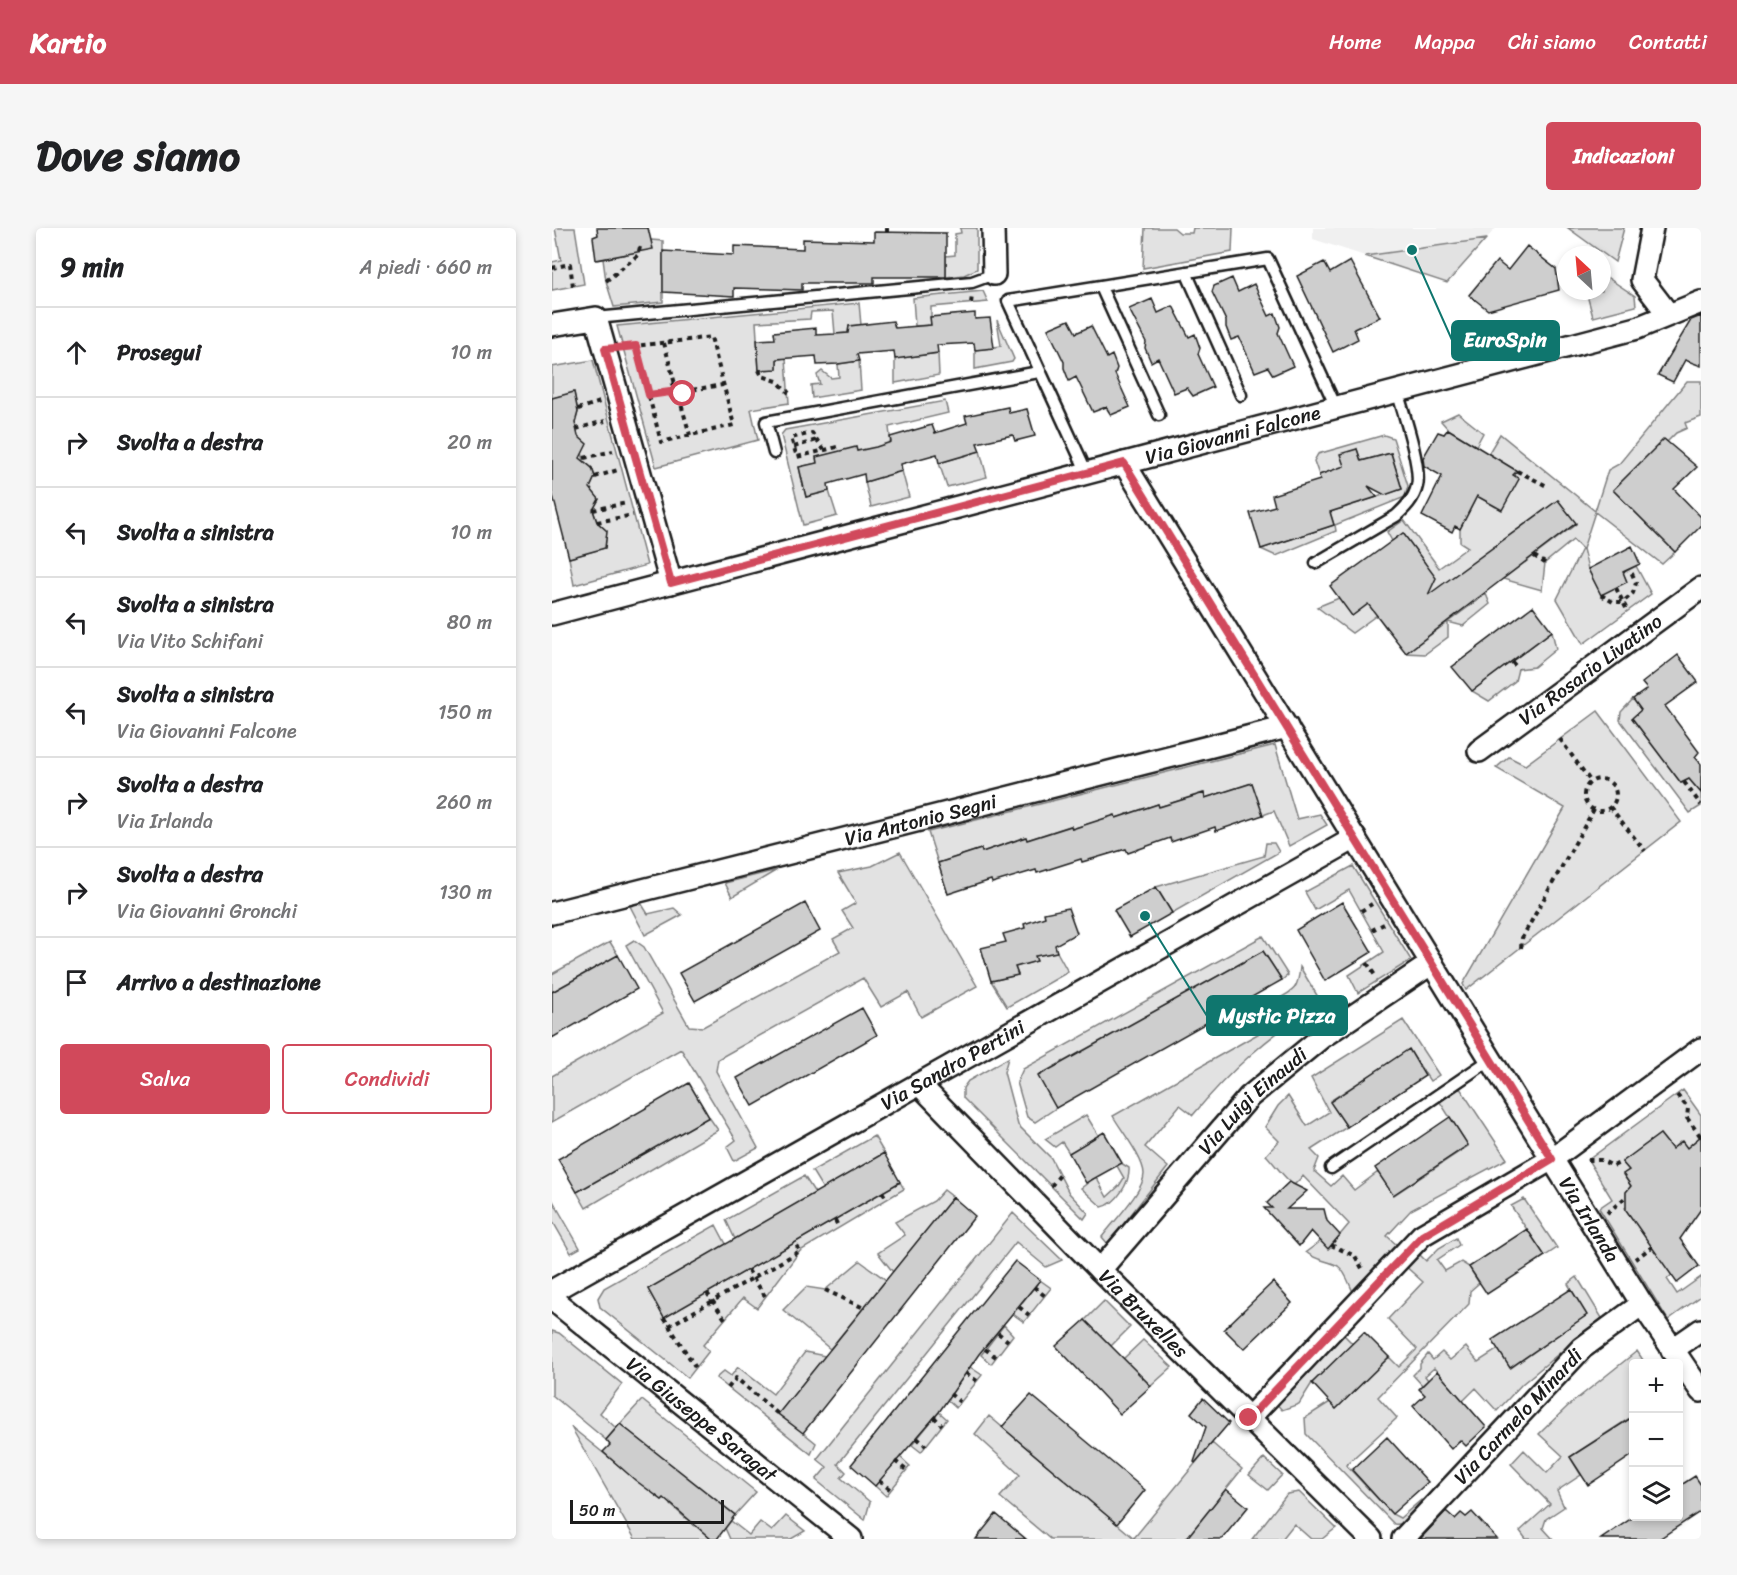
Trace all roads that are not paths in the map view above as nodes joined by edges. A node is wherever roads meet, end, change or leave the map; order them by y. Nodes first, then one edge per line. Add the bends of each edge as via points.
1 (993, 228) edge
2 (1652, 228) edge
3 (1186, 272) junction
4 (994, 274) joint
5 (1101, 287) junction
6 (1701, 302) edge
7 (1668, 314) junction
8 (596, 318) junction
9 (552, 326) edge
10 (1039, 372) junction
11 (1397, 391) junction
12 (1241, 395) dead end
13 (1336, 407) junction
14 (1160, 415) dead end
15 (774, 453) dead end
16 (1124, 463) junction
17 (1087, 473) junction
18 (1316, 563) dead end
19 (671, 583) junction
20 (1701, 588) edge
21 (552, 614) edge
22 (1287, 727) junction
23 (1479, 751) dead end
24 (1355, 838) junction
25 (552, 913) edge
26 (1432, 963) junction
27 (1701, 1049) edge
28 (1491, 1059) junction
29 (919, 1084) junction
30 (1552, 1159) junction
31 (1332, 1168) dead end
32 (1100, 1270) junction
33 (552, 1291) edge
34 (552, 1299) edge
35 (1642, 1304) junction
36 (1701, 1330) edge
37 (1672, 1350) junction
38 (1701, 1391) edge
39 (1249, 1418) junction
40 (851, 1539) edge
41 (1371, 1539) edge
42 (1403, 1539) edge

1 - 4 street
2 - 7 street via 1642,280
3 - 5 lane
3 - 12 lane
3 - 13 lane via 1268,258
4 - 8 lane via 972,282
5 - 10 lane via 1008,302
5 - 14 lane
6 - 7 street, Via Giovanni Falcone
7 - 11 street, Via Giovanni Falcone via 1637,328
8 - 9 street
8 - 19 street
10 - 15 lane via 766,422
10 - 17 lane
11 - 13 street, Via Giovanni Falcone
11 - 18 lane via 1416,468 1418,483 1414,494 1396,516
13 - 16 street, Via Giovanni Falcone
16 - 17 street, Via Giovanni Falcone
16 - 22 street, Via Irlanda
17 - 19 street, Via Giovanni Falcone
19 - 21 street, Via Giovanni Falcone
20 - 23 street, Via Rosario Livatino
22 - 24 street, Via Irlanda
22 - 25 street, Via Antonio Segni
24 - 26 street, Via Irlanda
24 - 29 street, Via Sandro Pertini
26 - 28 street, Via Irlanda
26 - 32 street, Via Luigi Einaudi via 1322,1037 1249,1096
27 - 30 street
28 - 30 street, Via Irlanda
28 - 31 lane
29 - 32 street, Via Bruxelles
29 - 33 street, Via Sandro Pertini
30 - 35 street, Via Irlanda
30 - 39 street via 1422,1236
32 - 39 street, Via Bruxelles
34 - 40 street, Via Giuseppe Saragat
35 - 37 street, Via Irlanda
35 - 42 street, Via Carmelo Minardi via 1582,1348
36 - 37 street
37 - 38 street, Via Irlanda
39 - 41 street, Via Bruxelles

